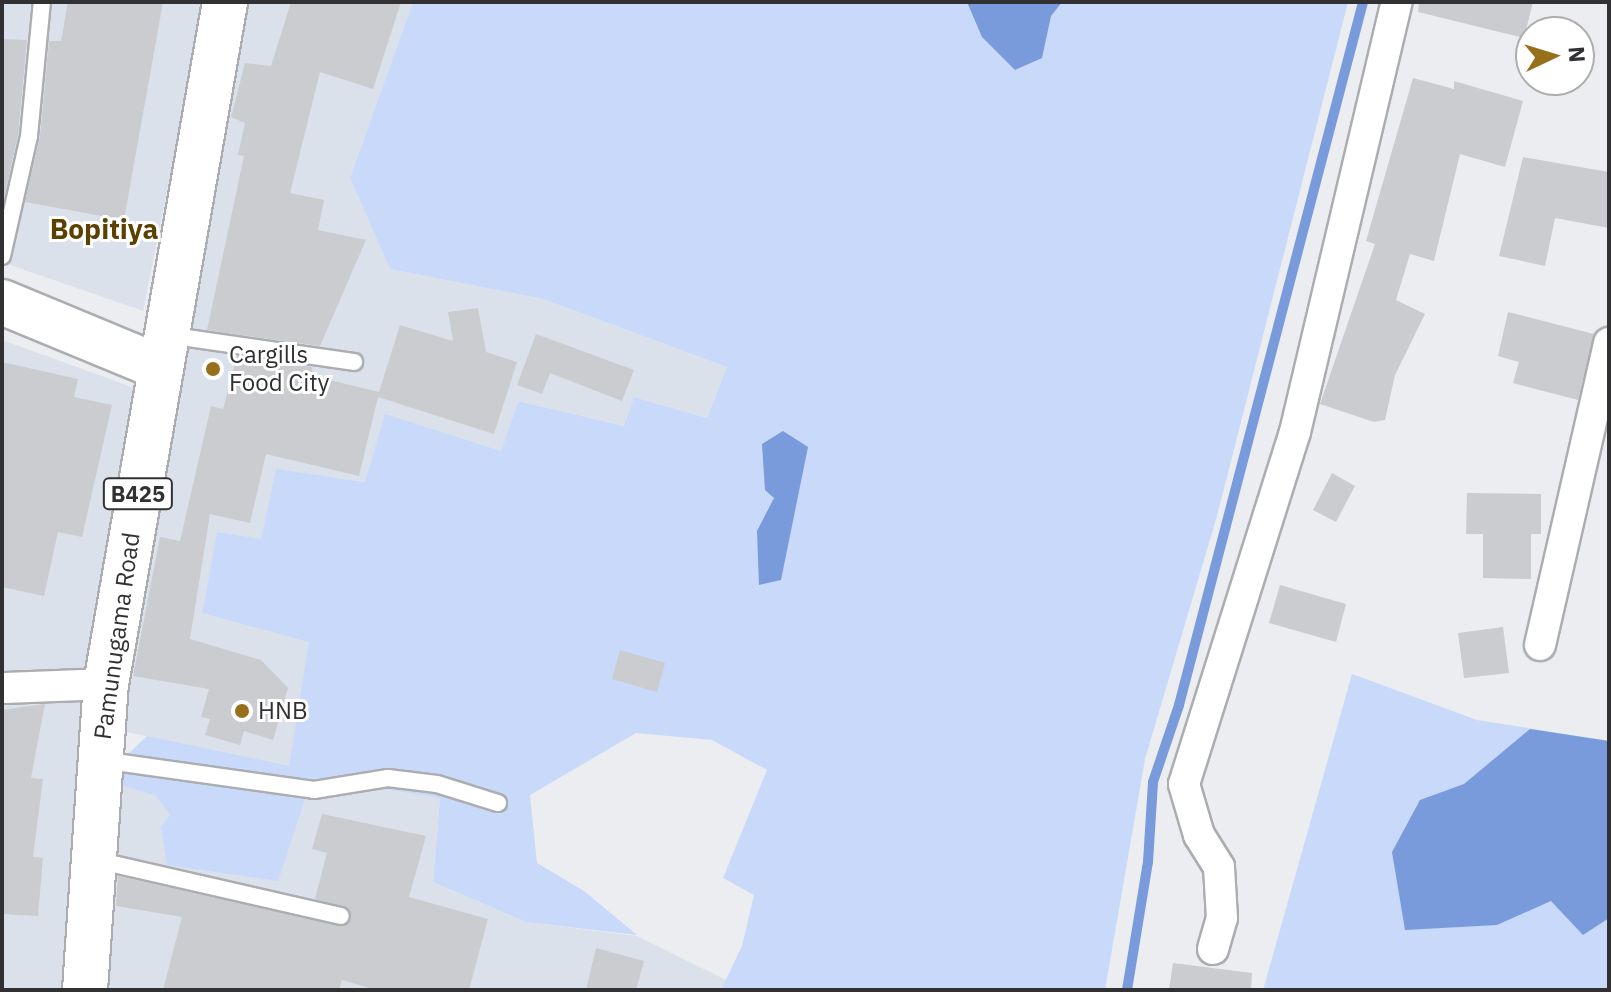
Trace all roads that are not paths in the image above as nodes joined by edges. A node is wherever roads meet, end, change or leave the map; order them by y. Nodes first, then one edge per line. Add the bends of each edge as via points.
1 (42, 2) edge
2 (225, 2) edge
3 (1397, 2) edge
4 (2, 256) edge
5 (2, 302) edge
6 (1609, 343) edge
7 (162, 351) junction
8 (354, 362) dead end
9 (1540, 645) dead end
10 (106, 684) junction
11 (2, 688) edge
12 (99, 760) junction
13 (498, 803) dead end
14 (90, 859) junction
15 (341, 916) dead end
16 (1213, 949) dead end
17 (85, 990) edge

1 - 4 lane via 29,136
2 - 7 main road, Pamunugama Road / B425
3 - 16 street via 1295,432 1184,784 1199,835 1219,867 1222,918
5 - 7 main road
6 - 9 street
7 - 8 lane
7 - 10 main road, Pamunugama Road / B425
10 - 11 street
10 - 12 main road, Pamunugama Road / B425
12 - 13 lane via 314,790 388,778 437,784
12 - 14 main road, Pamunugama Road / B425
14 - 15 lane
14 - 17 main road, Pamunugama Road / B425

